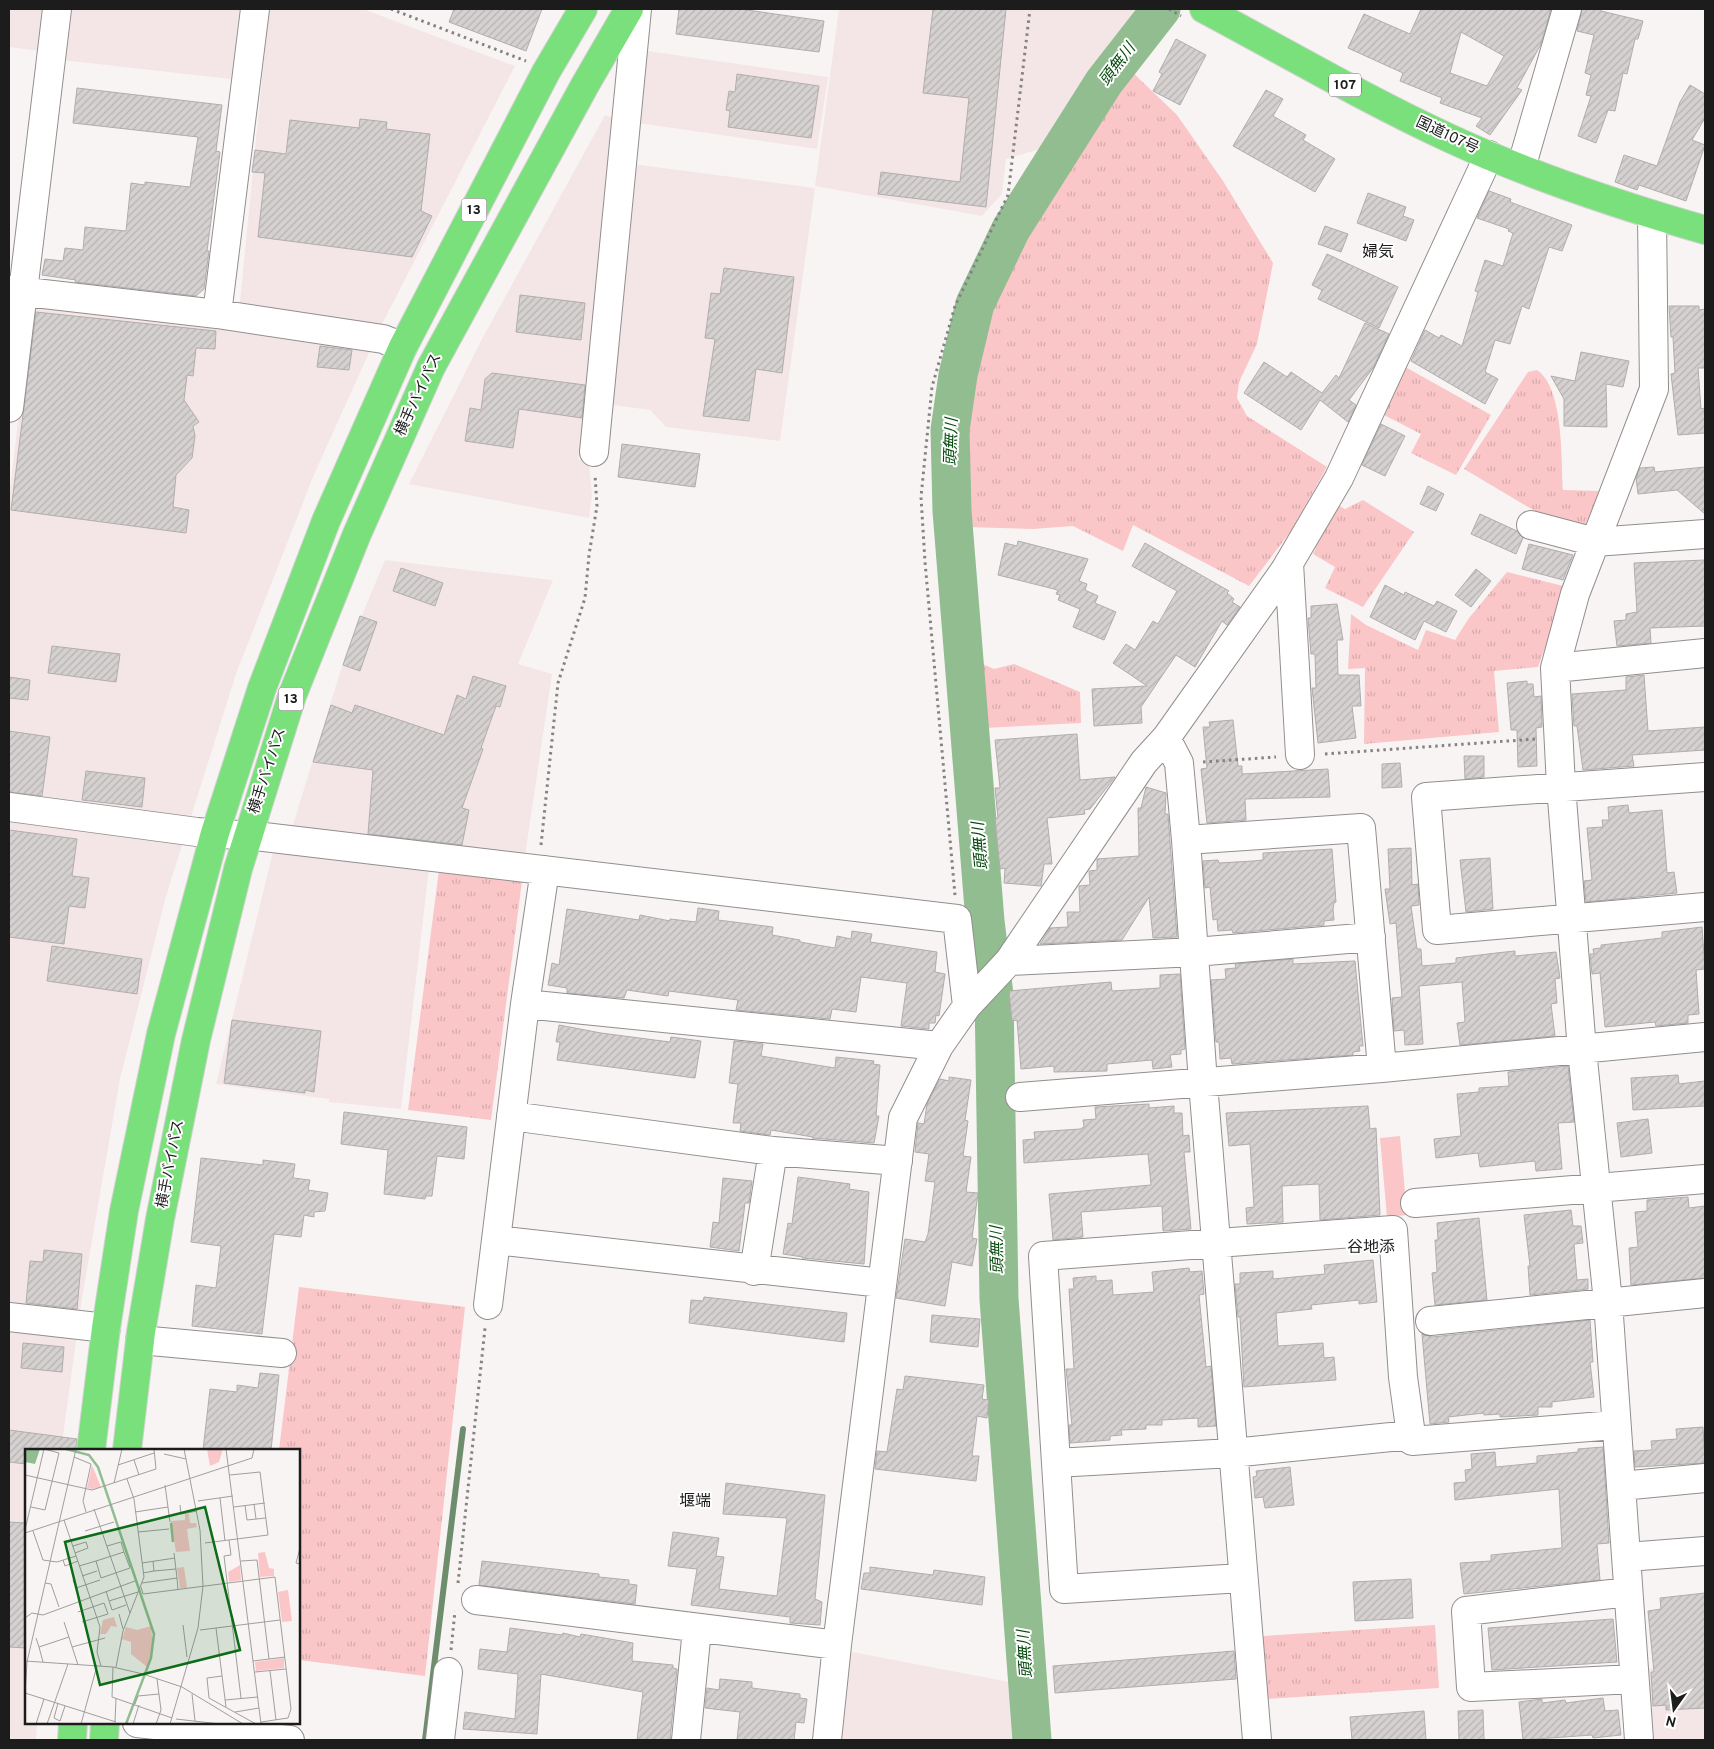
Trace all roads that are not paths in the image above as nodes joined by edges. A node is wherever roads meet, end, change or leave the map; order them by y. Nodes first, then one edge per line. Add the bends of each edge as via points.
1 (57, 9) edge
2 (255, 9) edge
3 (583, 9) edge
4 (629, 9) edge
5 (637, 9) edge
6 (1567, 9) edge
7 (1194, 13) edge
8 (1489, 155) junction
9 (1521, 168) junction
10 (1652, 215) junction
11 (1705, 227) edge
12 (16, 291) edge
13 (217, 314) junction
14 (402, 348) junction
15 (9, 408) edge
16 (594, 452) road end
17 (1531, 525) dead end
18 (1705, 534) edge
19 (1596, 542) junction
20 (1289, 563) junction
21 (1705, 653) edge
22 (1555, 668) junction
23 (1166, 738) junction
24 (1300, 755) road end
25 (1705, 776) edge
26 (1561, 786) junction
27 (9, 807) edge
28 (215, 833) junction
29 (248, 836) junction
30 (1186, 840) junction
31 (542, 869) junction
32 (1705, 907) edge
33 (1571, 919) junction
34 (1371, 937) junction
35 (1195, 952) junction
36 (1009, 961) junction
37 (526, 1004) junction
38 (967, 1006) junction
39 (1705, 1037) edge
40 (939, 1046) junction
41 (1582, 1050) junction
42 (1382, 1068) junction
43 (1203, 1083) junction
44 (1020, 1097) dead end
45 (511, 1116) junction
46 (773, 1151) junction
47 (898, 1162) junction
48 (1705, 1179) edge
49 (1596, 1188) junction
50 (1415, 1203) dead end
51 (496, 1240) junction
52 (1216, 1243) junction
53 (754, 1271) junction
54 (882, 1283) junction
55 (1705, 1292) edge
56 (1608, 1302) junction
57 (488, 1305) road end
58 (9, 1317) edge
59 (1430, 1321) dead end
60 (106, 1328) junction
61 (140, 1340) junction
62 (282, 1353) dead end
63 (1615, 1424) junction
64 (1411, 1435) junction
65 (91, 1449) edge
66 (127, 1449) edge
67 (1232, 1454) junction
68 (1056, 1463) junction
69 (1705, 1478) edge
70 (1621, 1486) junction
71 (1705, 1551) edge
72 (1628, 1557) junction
73 (1242, 1578) junction
74 (1628, 1592) junction
75 (463, 1599) road end
76 (697, 1629) junction
77 (837, 1645) junction
78 (448, 1672) road end
79 (1634, 1679) junction
80 (73, 1724) edge
81 (105, 1724) edge
82 (146, 1724) edge
83 (72, 1740) edge
84 (104, 1740) edge
85 (290, 1740) edge
86 (440, 1740) edge
87 (686, 1740) edge
88 (827, 1740) edge
89 (1257, 1740) edge
90 (1639, 1740) edge

1 - 12 street
2 - 13 street
3 - 14 highway, 13 via 546,72
4 - 29 highway, 横手バイパス / 13 via 431,367 356,534 292,696
5 - 16 street
6 - 9 street
7 - 8 highway, 国道107号 / 107
8 - 9 highway, 国道107号 / 107
8 - 20 street via 1339,478
9 - 10 highway, 国道107号 / 107
10 - 11 highway, 国道107号 / 107
10 - 19 street via 1654,390
12 - 13 street
12 - 15 street
13 - 14 street via 383,339
14 - 28 highway, 13 via 304,574 262,688
17 - 19 street
18 - 19 street
19 - 22 street via 1575,594
20 - 23 street
20 - 24 street
21 - 22 street
22 - 26 street
23 - 30 street via 1179,763
23 - 36 street via 1144,762
25 - 26 street
26 - 33 street
26 - 33 street via 1426,796 1437,930
27 - 28 street
28 - 29 street
28 - 60 highway, 13 via 160,1034 124,1211
29 - 31 street
29 - 61 highway, 横手バイパス / 13 via 196,1040 160,1219
30 - 34 street via 1361,828
30 - 35 street
31 - 37 street
31 - 38 street via 957,918
32 - 33 street
33 - 41 street
34 - 35 street
34 - 42 street
35 - 36 street
35 - 43 street
36 - 38 street
37 - 40 street
37 - 45 street
38 - 40 street
39 - 41 street
40 - 47 street via 903,1118
41 - 42 street
41 - 49 street
42 - 43 street
43 - 44 street
43 - 52 street
45 - 46 street
45 - 51 street
46 - 47 street
46 - 53 street
47 - 54 street
48 - 49 street
49 - 50 street
49 - 56 street
51 - 53 street
51 - 57 street
52 - 64 street via 1393,1230
52 - 67 street
52 - 68 street via 1043,1256
53 - 54 street
54 - 77 street
55 - 56 street
56 - 59 street
56 - 63 street
58 - 60 street
60 - 65 highway, 13
61 - 62 street
61 - 66 highway, 横手バイパス / 13
63 - 64 street via 1412,1441
63 - 70 street
64 - 67 street
67 - 68 street
67 - 73 street
68 - 73 street via 1064,1589
69 - 70 street
70 - 72 street
71 - 72 street
72 - 74 street
73 - 89 street
74 - 79 street
74 - 79 street via 1466,1611 1471,1687
75 - 76 street
76 - 77 street
76 - 87 street
77 - 88 street
78 - 86 street
79 - 90 street
80 - 83 highway
81 - 84 highway
82 - 85 street

